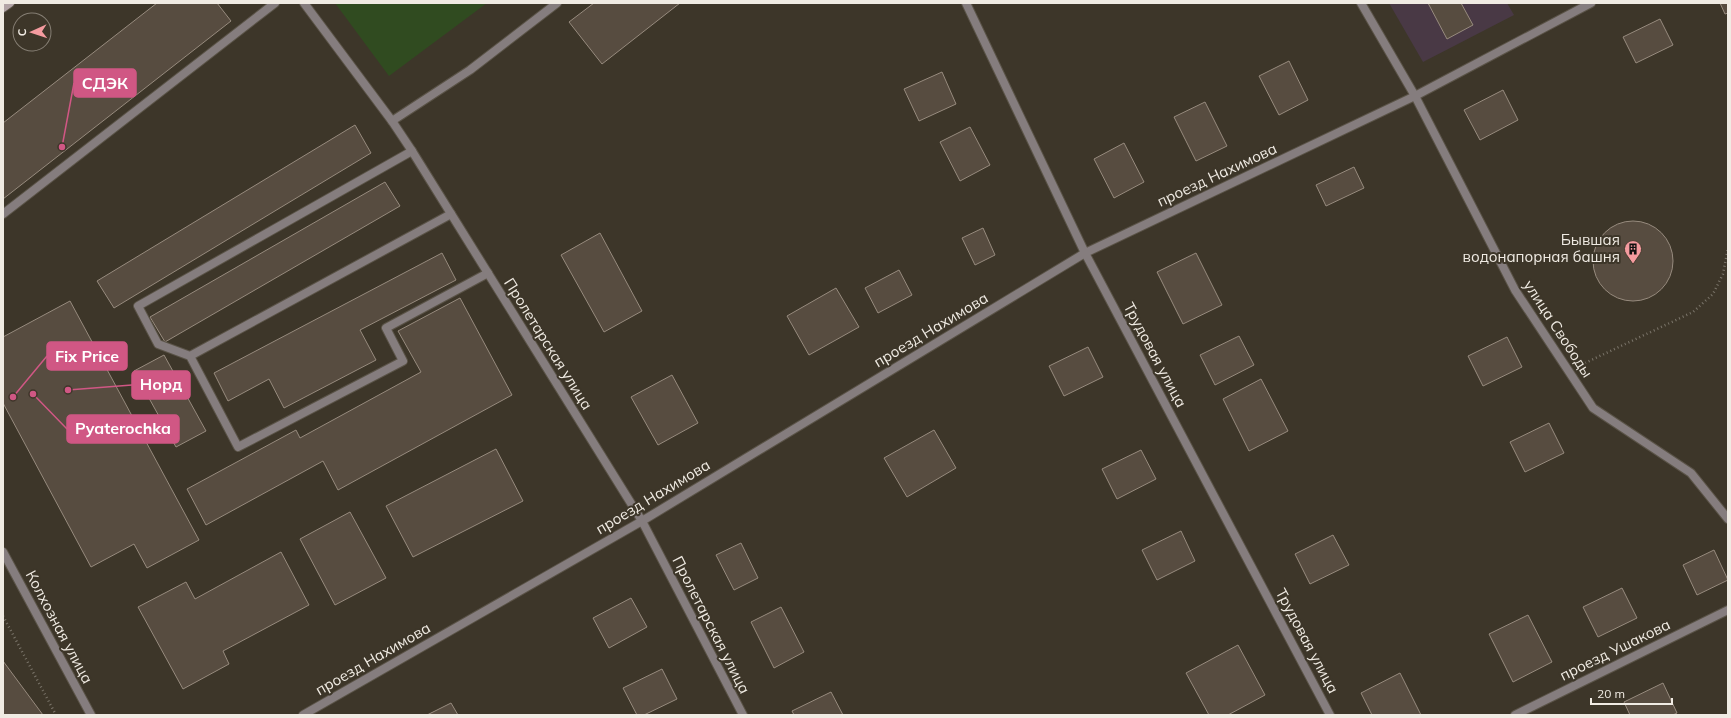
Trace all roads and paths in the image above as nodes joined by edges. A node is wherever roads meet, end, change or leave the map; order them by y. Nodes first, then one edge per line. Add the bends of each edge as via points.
1 (10, 3) edge
2 (275, 3) edge
3 (304, 3) edge
4 (557, 3) edge
5 (966, 3) edge
6 (1361, 3) edge
7 (1592, 3) edge
8 (3, 8) edge
9 (1415, 96) junction
10 (392, 121) junction
11 (412, 151) junction
12 (3, 214) edge
13 (451, 214) junction
14 (1728, 248) edge
15 (1085, 253) junction
16 (488, 273) junction
17 (190, 356) junction
18 (1569, 371) junction
19 (1728, 519) edge
20 (642, 521) junction
21 (3, 552) edge
22 (1728, 610) edge
23 (3, 616) edge
24 (56, 715) edge
25 (91, 715) edge
26 (303, 715) edge
27 (743, 715) edge
28 (1330, 715) edge
29 (1515, 715) edge

1 - 8 main road
2 - 12 street
3 - 10 street, Пролетарская улица
4 - 10 street via 470,70
5 - 15 street, Трудовая улица
6 - 9 street, улица Свободы
7 - 9 street, проезд Нахимова
9 - 15 street, проезд Нахимова
9 - 18 street, улица Свободы via 1516,290
10 - 11 street, Пролетарская улица
11 - 13 street, Пролетарская улица
11 - 17 street via 138,306 158,344
13 - 16 street, Пролетарская улица
13 - 17 street
14 - 18 path via 1723,274 1713,294 1693,312
15 - 20 street, проезд Нахимова
15 - 28 street, Трудовая улица
16 - 17 street via 386,328 403,361 238,447
16 - 20 street, Пролетарская улица
18 - 19 street, улица Свободы via 1593,408 1691,473
20 - 26 street, проезд Нахимова
20 - 27 street, Пролетарская улица
21 - 25 street, Колхозная улица
22 - 29 street, проезд Ушакова
23 - 24 path

